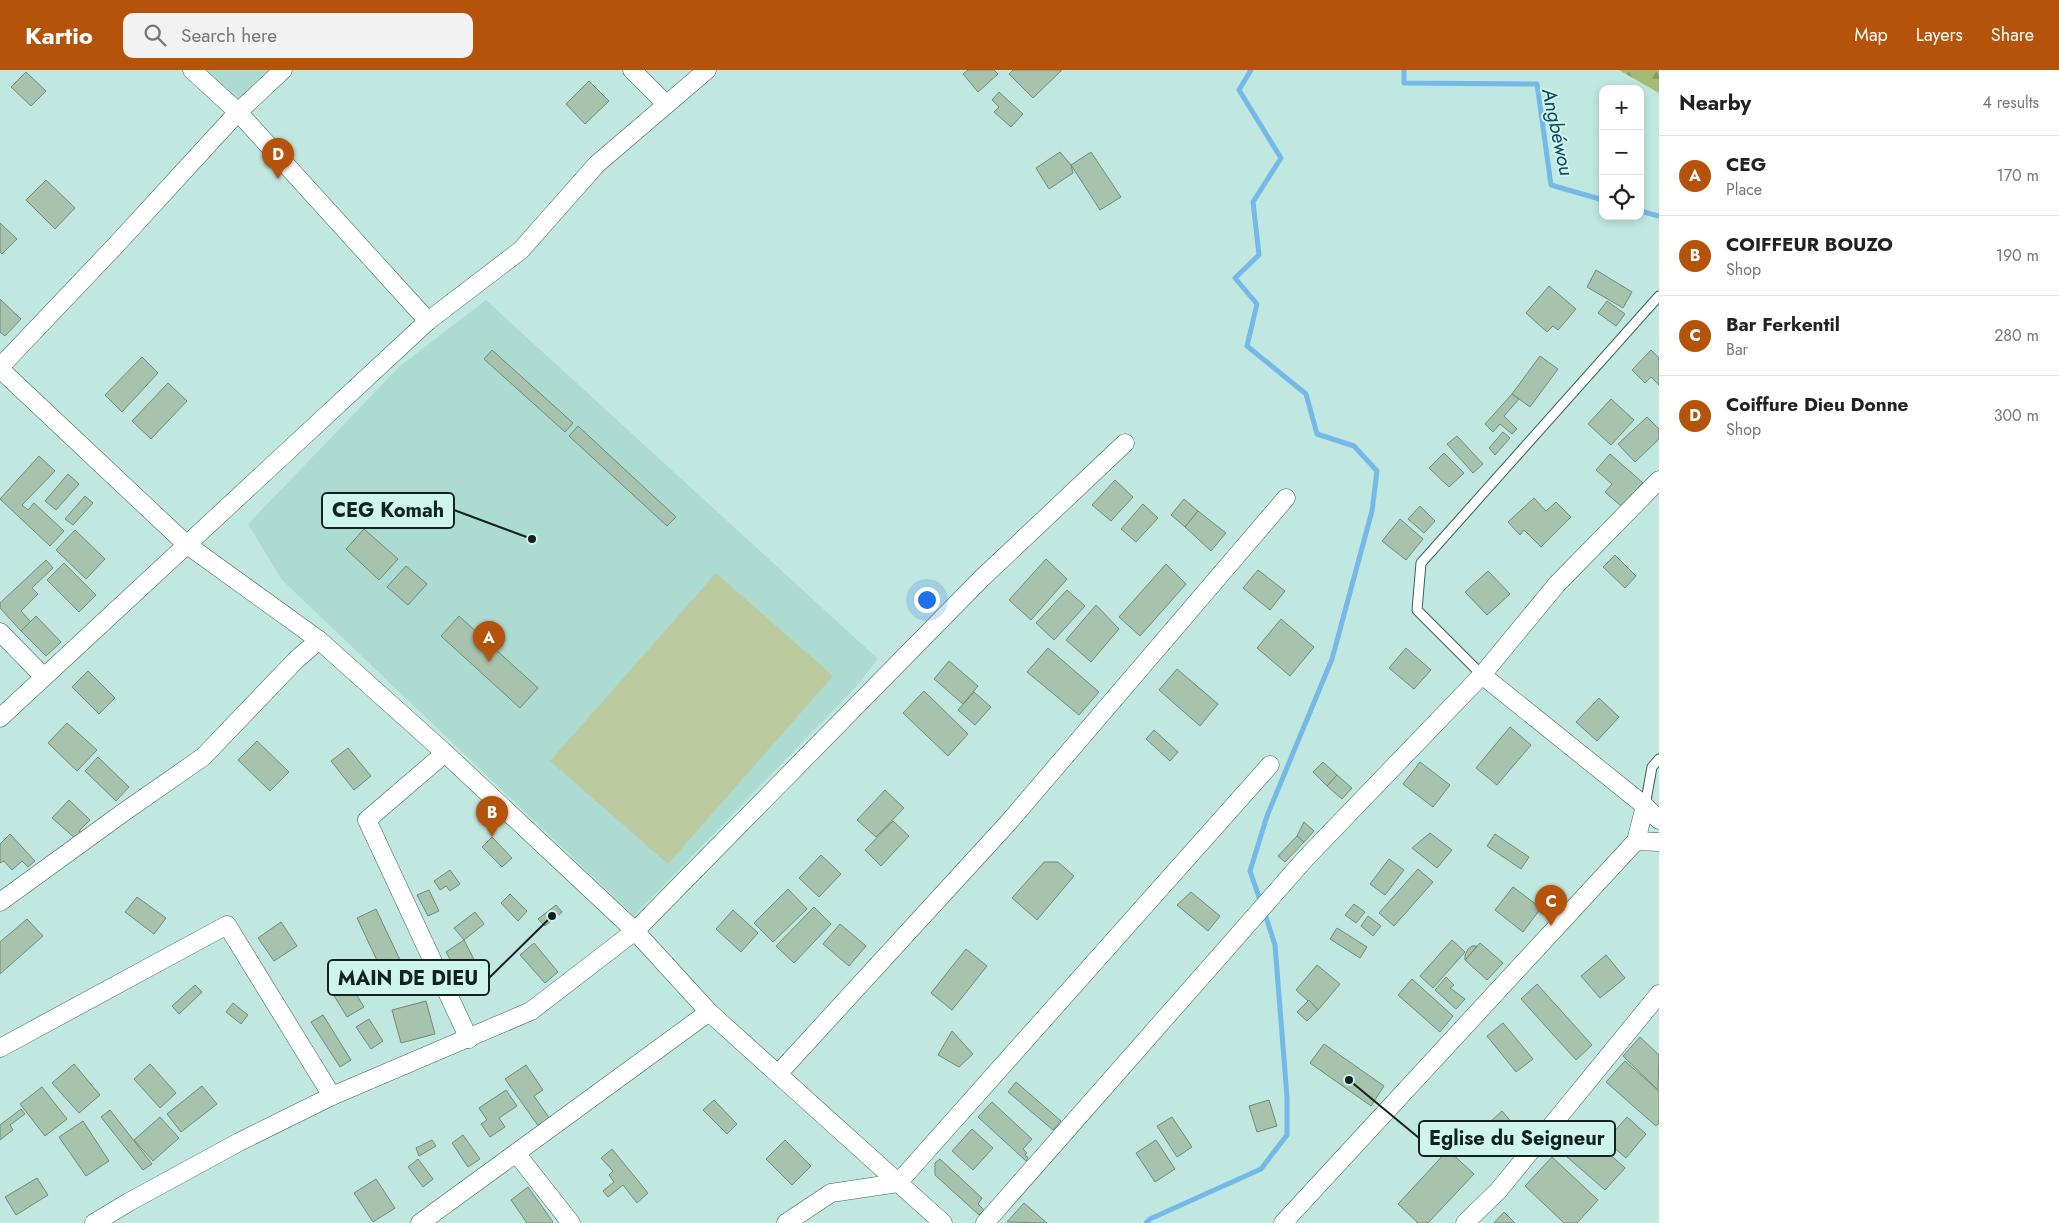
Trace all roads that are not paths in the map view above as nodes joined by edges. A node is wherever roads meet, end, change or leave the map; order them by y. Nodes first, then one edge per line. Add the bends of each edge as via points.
1 (192, 70) edge
2 (283, 70) edge
3 (632, 70) edge
4 (707, 70) edge
5 (666, 104) junction
6 (238, 112) junction
7 (1659, 296) edge
8 (428, 321) junction
9 (0, 368) edge
10 (1125, 443) dead end
11 (1659, 480) edge
12 (1286, 498) dead end
13 (186, 544) junction
14 (0, 632) edge
15 (319, 640) junction
16 (1482, 675) junction
17 (44, 677) junction
18 (0, 718) edge
19 (446, 753) junction
20 (1659, 759) edge
21 (1270, 766) dead end
22 (1645, 806) junction
23 (1659, 820) edge
24 (1636, 841) junction
25 (1659, 842) edge
26 (0, 902) edge
27 (635, 931) junction
28 (1659, 994) edge
29 (709, 1012) junction
30 (469, 1038) junction
31 (0, 1048) edge
32 (778, 1074) junction
33 (332, 1096) junction
34 (516, 1153) junction
35 (898, 1183) junction
36 (94, 1223) edge
37 (420, 1223) edge
38 (570, 1223) edge
39 (786, 1223) edge
40 (943, 1223) edge
41 (985, 1223) edge
42 (1283, 1223) edge
43 (1465, 1223) edge

1 - 6 street
2 - 6 street
3 - 5 street
4 - 5 street
5 - 8 street via 597,164 521,250
6 - 8 street
6 - 9 street
7 - 16 lane via 1421,563 1417,610
8 - 13 street
9 - 13 street
10 - 27 street via 982,578
11 - 16 street via 1557,584
12 - 32 street via 1008,823
13 - 15 street
13 - 17 street
14 - 17 street
15 - 19 street
15 - 26 street via 203,757
16 - 22 street
16 - 41 street via 1305,859
17 - 18 street
19 - 27 street
19 - 30 street via 367,820
20 - 22 lane via 1652,768
21 - 35 street
22 - 23 street
22 - 24 street
24 - 25 street
24 - 42 street
27 - 29 street
27 - 30 street via 531,1011
28 - 43 street via 1498,1191
29 - 32 street
29 - 34 street
30 - 33 street
31 - 33 street via 227,925
32 - 35 street
33 - 36 street via 230,1146
34 - 37 street
34 - 38 street
35 - 39 street via 831,1193
35 - 40 street

